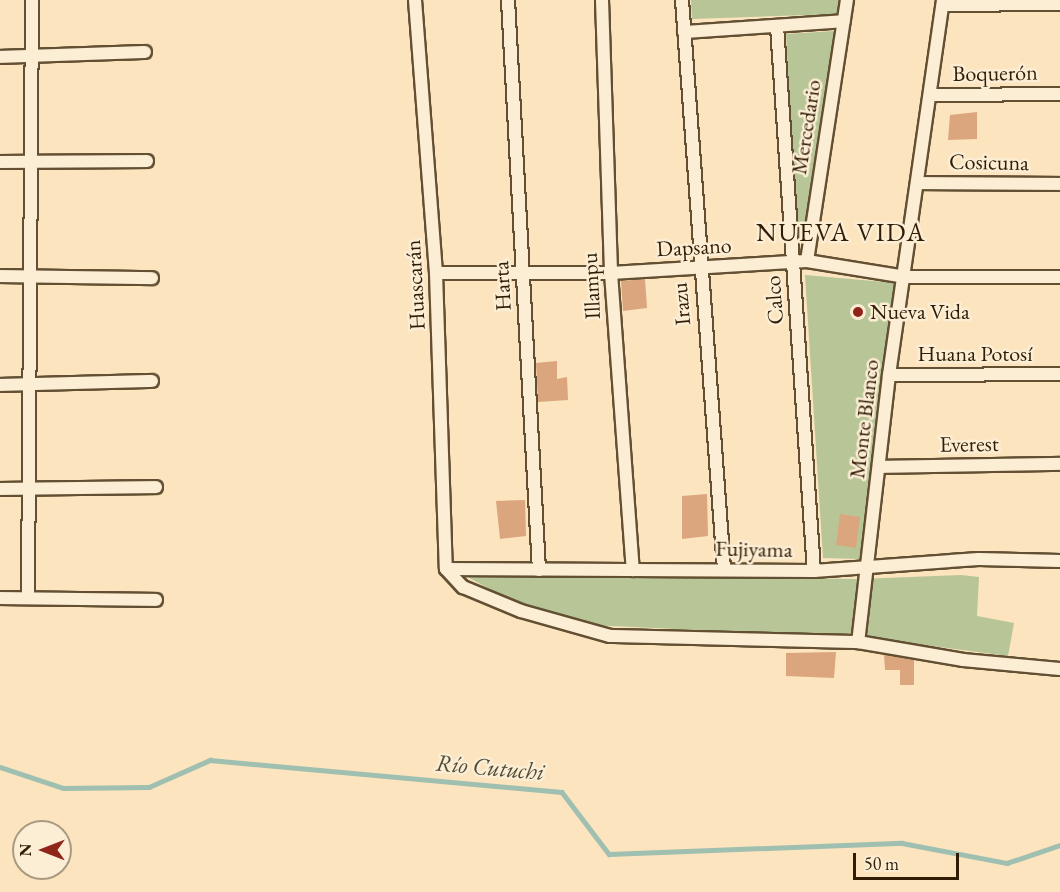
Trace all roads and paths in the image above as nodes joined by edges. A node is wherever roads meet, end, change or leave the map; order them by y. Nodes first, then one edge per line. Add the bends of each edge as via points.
1 (32, 0) edge
2 (415, 0) edge
3 (508, 0) edge
4 (602, 0) edge
5 (682, 0) edge
6 (847, 0) edge
7 (943, 2) edge
8 (1060, 4) edge
9 (844, 21) junction
10 (777, 26) junction
11 (684, 32) junction
12 (145, 52) dead end
13 (30, 56) junction
14 (0, 57) edge
15 (1060, 93) edge
16 (931, 95) junction
17 (147, 161) dead end
18 (0, 162) edge
19 (30, 162) junction
20 (917, 183) junction
21 (1060, 184) edge
22 (807, 261) junction
23 (793, 264) junction
24 (699, 266) junction
25 (436, 273) junction
26 (611, 273) junction
27 (0, 276) edge
28 (30, 276) junction
29 (522, 276) junction
30 (906, 277) junction
31 (1060, 277) edge
32 (152, 278) dead end
33 (889, 375) junction
34 (1060, 375) edge
35 (152, 381) dead end
36 (29, 384) junction
37 (0, 385) edge
38 (1060, 464) edge
39 (879, 467) junction
40 (156, 487) dead end
41 (28, 488) junction
42 (0, 489) edge
43 (1060, 561) edge
44 (446, 569) junction
45 (724, 569) junction
46 (539, 570) junction
47 (633, 570) junction
48 (869, 570) junction
49 (814, 571) junction
50 (0, 598) edge
51 (28, 598) junction
52 (156, 600) dead end
53 (858, 642) junction
54 (1060, 669) edge

1 - 13 street
2 - 25 street, Huascarán
3 - 29 street, Harta
4 - 26 street, Illampu
5 - 11 street, Irazu
6 - 9 street, Mercedario
7 - 8 street
7 - 16 street, Monte Blanco
9 - 10 street
9 - 22 street, Mercedario
10 - 11 street
10 - 23 street, Calco
11 - 24 street, Irazu
12 - 13 street
13 - 14 street
13 - 19 street
15 - 16 street, Boquerón
16 - 20 street, Monte Blanco
17 - 19 street
18 - 19 street
19 - 28 street
20 - 21 street, Cosicuna
20 - 30 street, Monte Blanco
22 - 23 street, Dapsano
22 - 30 street, Dapsano
23 - 24 street, Dapsano
23 - 49 street, Calco
24 - 26 street, Dapsano
24 - 45 street, Irazu
25 - 29 street, Dapsano
25 - 44 street, Huascarán
26 - 29 street, Dapsano
26 - 47 street, Illampu
27 - 28 street
28 - 32 street
28 - 36 street
29 - 46 street, Harta
30 - 31 street, Dapsano
30 - 33 street, Monte Blanco
33 - 34 street, Huana Potosí
33 - 39 street, Monte Blanco
35 - 36 street
36 - 37 street
36 - 41 street
38 - 39 street, Everest
39 - 48 street, Monte Blanco
40 - 41 street
41 - 42 street
41 - 51 street
43 - 48 street, Fujiyama via 979,559
44 - 46 street, Fujiyama
44 - 53 street via 464,587 511,607 610,636
45 - 47 street, Fujiyama
45 - 49 street, Fujiyama
46 - 47 street, Fujiyama
48 - 49 street, Fujiyama
48 - 53 street, Monte Blanco
50 - 51 street
51 - 52 street
53 - 54 street via 963,660

